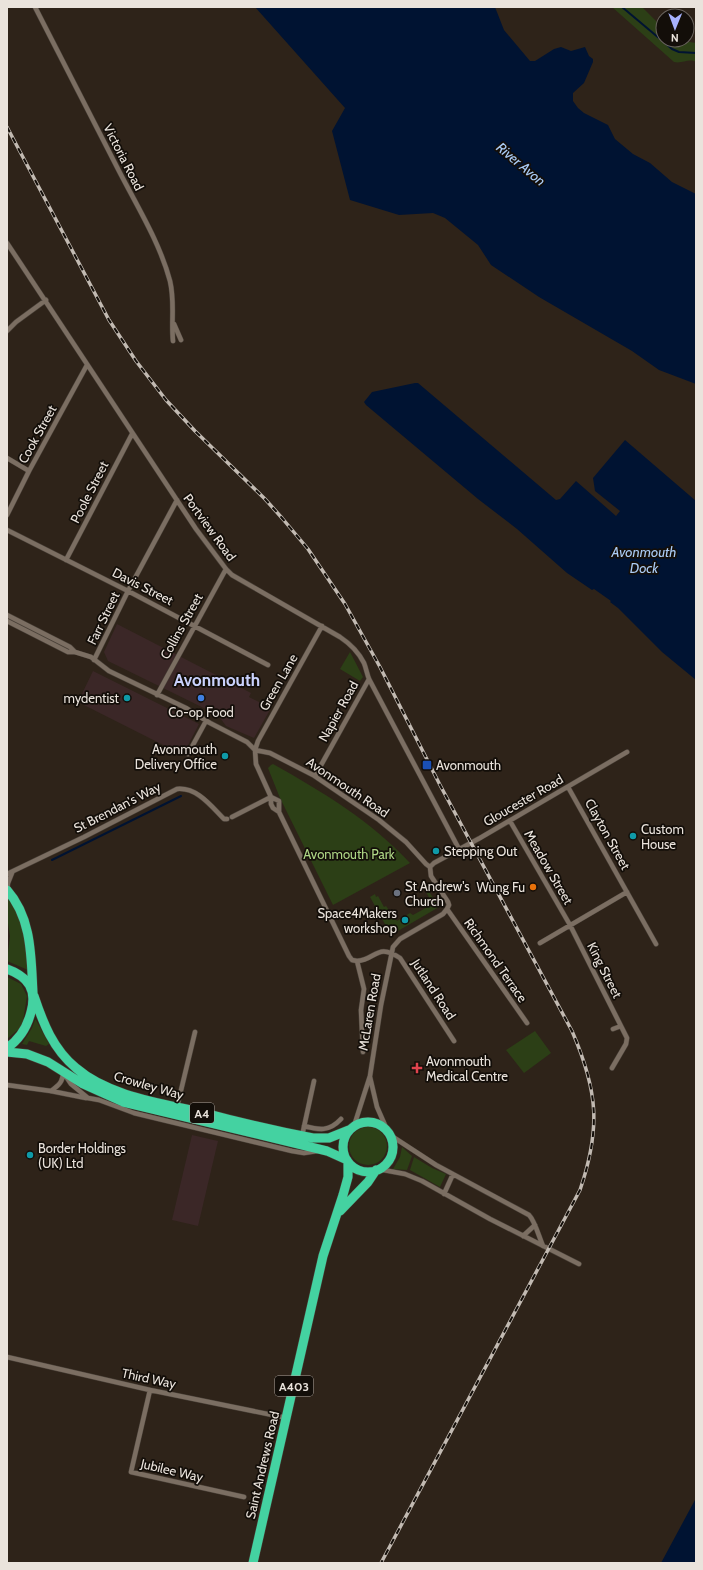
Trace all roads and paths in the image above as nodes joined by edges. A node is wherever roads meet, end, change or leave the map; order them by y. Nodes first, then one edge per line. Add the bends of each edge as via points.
1 (35, 7) edge
2 (7, 243) edge
3 (46, 300) junction
4 (174, 324) junction
5 (7, 331) edge
6 (181, 340) dead end
7 (173, 341) dead end
8 (87, 365) junction
9 (132, 434) junction
10 (7, 458) edge
11 (29, 470) junction
12 (176, 500) junction
13 (7, 515) edge
14 (7, 530) edge
15 (66, 560) junction
16 (226, 569) junction
17 (128, 591) junction
18 (7, 615) edge
19 (7, 621) edge
20 (194, 625) junction
21 (322, 626) junction
22 (75, 652) junction
23 (94, 660) junction
24 (268, 665) dead end
25 (369, 679) junction
26 (157, 695) junction
27 (206, 721) junction
28 (255, 750) junction
29 (627, 752) dead end
30 (188, 754) dead end
31 (315, 776) junction
32 (568, 787) junction
33 (271, 797) junction
34 (279, 812) junction
35 (510, 821) junction
36 (459, 849) junction
37 (430, 867) junction
38 (10, 873) edge
39 (7, 890) edge
40 (628, 892) junction
41 (447, 909) junction
42 (570, 925) junction
43 (540, 943) dead end
44 (656, 944) dead end
45 (392, 952) junction
46 (357, 961) junction
47 (7, 969) edge
48 (33, 994) junction
49 (527, 1023) dead end
50 (621, 1026) junction
51 (614, 1029) dead end
52 (195, 1032) dead end
53 (454, 1041) dead end
54 (7, 1048) edge
55 (7, 1052) edge
56 (363, 1052) dead end
57 (612, 1068) dead end
58 (63, 1072) junction
59 (370, 1076) junction
60 (314, 1081) dead end
61 (7, 1085) edge
62 (51, 1091) junction
63 (88, 1098) junction
64 (177, 1107) junction
65 (340, 1120) dead end
66 (304, 1126) junction
67 (352, 1128) junction
68 (389, 1134) junction
69 (302, 1136) junction
70 (327, 1151) junction
71 (348, 1161) junction
72 (377, 1170) junction
73 (453, 1174) junction
74 (444, 1194) junction
75 (339, 1211) junction
76 (535, 1225) junction
77 (523, 1236) junction
78 (544, 1246) junction
79 (579, 1264) dead end
80 (7, 1357) edge
81 (150, 1390) junction
82 (287, 1418) junction
83 (244, 1497) dead end
84 (253, 1563) edge

1 - 4 street, Victoria Road via 164,262 170,282
2 - 3 street, Portview Road
3 - 5 street
3 - 8 street, Portview Road
4 - 6 street, Victoria Road
4 - 7 street, Victoria Road
8 - 9 street, Portview Road
8 - 11 street, Cook Street
9 - 12 street, Portview Road
9 - 15 street, Poole Street
10 - 11 street
11 - 13 street, Cook Street
12 - 16 street, Portview Road
12 - 17 street, Farr Street
14 - 15 street, Davis Street
15 - 17 street, Davis Street
16 - 20 street, Collins Street
16 - 21 street, Portview Road via 232,575
17 - 20 street, Davis Street
17 - 23 street, Farr Street
18 - 22 street, Avonmouth Road via 70,647
19 - 22 street, Avonmouth Road via 68,652
20 - 24 street, Davis Street
20 - 26 street, Collins Street
21 - 25 street, Portview Road via 351,646 364,663
21 - 28 street, Green Lane
22 - 23 street, Avonmouth Road
23 - 26 street, Avonmouth Road via 109,671
25 - 31 street, Napier Road
25 - 36 street, Portview Road
26 - 27 street, Avonmouth Road via 192,711
27 - 28 street, Avonmouth Road via 247,742
27 - 30 street
28 - 31 street, Avonmouth Road via 270,753
28 - 33 street via 256,764
29 - 32 street, Gloucester Road
31 - 37 street, Avonmouth Road via 379,820 406,842
32 - 35 street, Gloucester Road
32 - 40 street, Clayton Street
33 - 34 street via 273,808
33 - 34 street via 278,801
33 - 38 street, St Brendan's Way via 224,819 197,794 190,790 177,789
34 - 46 street via 349,956
35 - 36 street, Gloucester Road
35 - 42 street, Meadow Street
36 - 37 street, Gloucester Road
37 - 41 street, Richmond Terrace via 431,876 448,902
38 - 39 street, St Brendan's Way
39 - 48 highway, A4 via 19,906 26,926
40 - 42 street
40 - 44 street, Clayton Street
41 - 45 street, McLaren Road via 397,942
41 - 49 street, Richmond Terrace
42 - 43 street
42 - 50 street, King Street
45 - 46 street, McLaren Road via 378,952
45 - 53 street, Jutland Road via 400,958
45 - 59 street, McLaren Road
46 - 56 street via 364,986 361,1010
47 - 48 highway via 26,980
48 - 54 highway via 30,1018 24,1031
48 - 64 highway, Crowley Way / A4 via 51,1039 63,1056 77,1069 116,1091
50 - 51 street
50 - 57 street, King Street via 627,1040
52 - 64 street
55 - 58 highway, Crowley Way / A4 via 30,1055 48,1062
58 - 62 street via 61,1082
58 - 63 street via 71,1084
58 - 70 highway, Crowley Way / A4 via 123,1102
59 - 67 street, McLaren Road
59 - 68 street, McLaren Road via 377,1107
60 - 66 street
61 - 62 street
62 - 63 street
63 - 70 street via 134,1113 299,1153
64 - 69 highway, Crowley Way / A4
65 - 66 street via 326,1130
66 - 69 street
67 - 68 highway via 370,1122 382,1126
67 - 69 highway, Crowley Way / A4 via 325,1139
67 - 71 highway via 343,1145
68 - 72 highway via 392,1143 391,1155 388,1162
68 - 73 street
70 - 71 highway, Crowley Way / A4
71 - 72 highway via 363,1171
71 - 75 highway, Saint Andrews Road / A403 via 348,1177
72 - 74 street via 406,1174
72 - 75 highway, Saint Andrews Road / A403
73 - 74 street
73 - 76 street via 526,1213
74 - 77 street
75 - 82 highway, Saint Andrews Road / A403 via 323,1256
76 - 77 street
76 - 78 street
77 - 78 street
78 - 79 street
80 - 81 street, Third Way
81 - 82 street, Third Way
81 - 83 street, Jubilee Way via 131,1472
82 - 84 highway, Saint Andrews Road / A403

